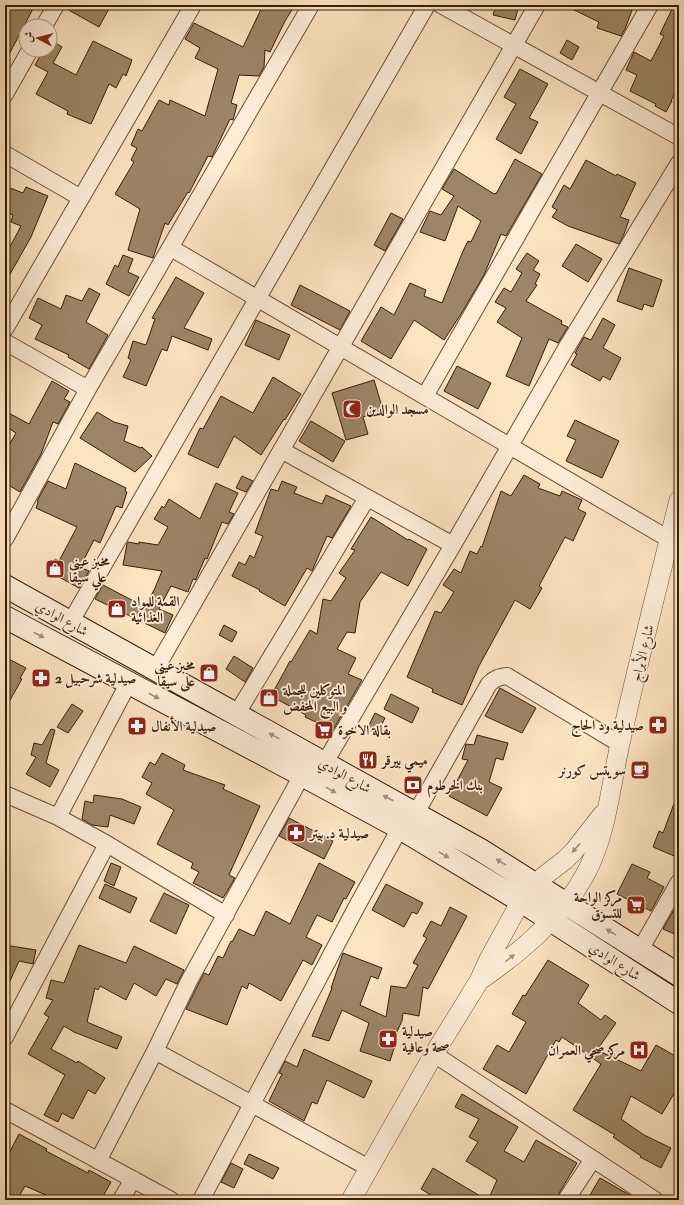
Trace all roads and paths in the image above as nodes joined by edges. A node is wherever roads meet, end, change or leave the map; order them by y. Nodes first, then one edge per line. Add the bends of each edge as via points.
1 (56, 5) edge
2 (193, 5) edge
3 (311, 5) edge
4 (427, 5) edge
5 (441, 5) edge
6 (537, 5) edge
7 (650, 5) edge
8 (49, 18) edge
9 (514, 46) junction
10 (25, 58) edge
11 (599, 93) junction
12 (5, 94) edge
13 (679, 137) edge
14 (5, 154) edge
15 (679, 163) edge
16 (81, 198) junction
17 (171, 248) junction
18 (258, 298) junction
19 (5, 329) edge
20 (5, 342) edge
21 (340, 347) junction
22 (88, 389) junction
23 (425, 396) junction
24 (510, 446) junction
25 (281, 450) junction
26 (367, 498) junction
27 (679, 500) edge
28 (5, 539) edge
29 (674, 542) edge
30 (453, 545) junction
31 (5, 586) edge
32 (5, 617) edge
33 (70, 623) junction
34 (155, 670) junction
35 (129, 682) junction
36 (236, 715) junction
37 (620, 744) junction
38 (324, 764) junction
39 (302, 775) junction
40 (5, 794) edge
41 (608, 806) junction
42 (416, 813) junction
43 (58, 818) junction
44 (400, 828) junction
45 (107, 844) junction
46 (679, 882) edge
47 (535, 884) junction
48 (521, 901) junction
49 (565, 904) junction
50 (226, 915) junction
51 (551, 921) junction
52 (640, 950) junction
53 (679, 975) edge
54 (479, 981) junction
55 (679, 1003) edge
56 (5, 1037) edge
57 (154, 1051) junction
58 (434, 1054) junction
59 (252, 1104) junction
60 (5, 1110) edge
61 (593, 1159) junction
62 (98, 1161) junction
63 (369, 1168) junction
64 (133, 1179) junction
65 (122, 1200) edge
66 (171, 1200) edge
67 (202, 1200) edge
68 (351, 1200) edge
69 (566, 1200) edge
70 (655, 1200) edge

1 - 8 street
2 - 16 street
3 - 17 street
4 - 18 street
5 - 9 street
6 - 9 street
7 - 11 street
9 - 11 street
9 - 21 street
10 - 12 street
11 - 13 street
11 - 23 street
14 - 16 street
15 - 24 street
16 - 19 street
17 - 18 street
17 - 22 street
18 - 21 street
18 - 33 street
20 - 22 street
21 - 23 street
21 - 25 street
22 - 28 street
23 - 24 street
24 - 29 street
24 - 30 street
25 - 26 street
25 - 34 street
26 - 30 street
26 - 36 street
27 - 29 street, شارع الأبراج
29 - 37 street, شارع الأبراج
30 - 38 street
31 - 33 main road, شارع الوادي
32 -> 35 main road, شارع الوادي
33 - 34 main road, شارع الوادي
34 - 36 main road, شارع الوادي
35 -> 39 main road, شارع الوادي
35 - 43 street
38 -> 36 main road, شارع الوادي
37 - 41 street, شارع الأبراج
37 - 42 street via 507,676 494,679
42 -> 38 main road, شارع الوادي
39 -> 44 main road, شارع الوادي
39 - 50 street
40 - 43 street
41 -> 47 street via 574,851
41 - 49 street, شارع الأبراج via 600,841 592,861 585,876
47 -> 42 main road, شارع الوادي
43 - 45 street
44 -> 48 main road, شارع الوادي
44 - 59 street
45 - 50 street
45 - 56 street
46 - 52 street
47 - 48 street
47 - 49 main road, شارع الوادي
48 - 51 main road, شارع الوادي
48 - 54 street
49 - 51 street, شارع الأبراج
52 -> 49 main road, شارع الوادي
50 - 57 street
54 -> 51 street, شارع الأبراج via 511,957
51 - 55 main road, شارع الوادي
52 - 53 main road, شارع الوادي
54 - 58 street
57 - 59 street
57 - 62 street
58 - 61 street
58 - 63 street
59 - 63 street
59 - 67 street
60 - 62 street
61 - 69 street
61 - 70 street
62 - 64 street
63 - 68 street
64 - 65 street
64 - 66 street

